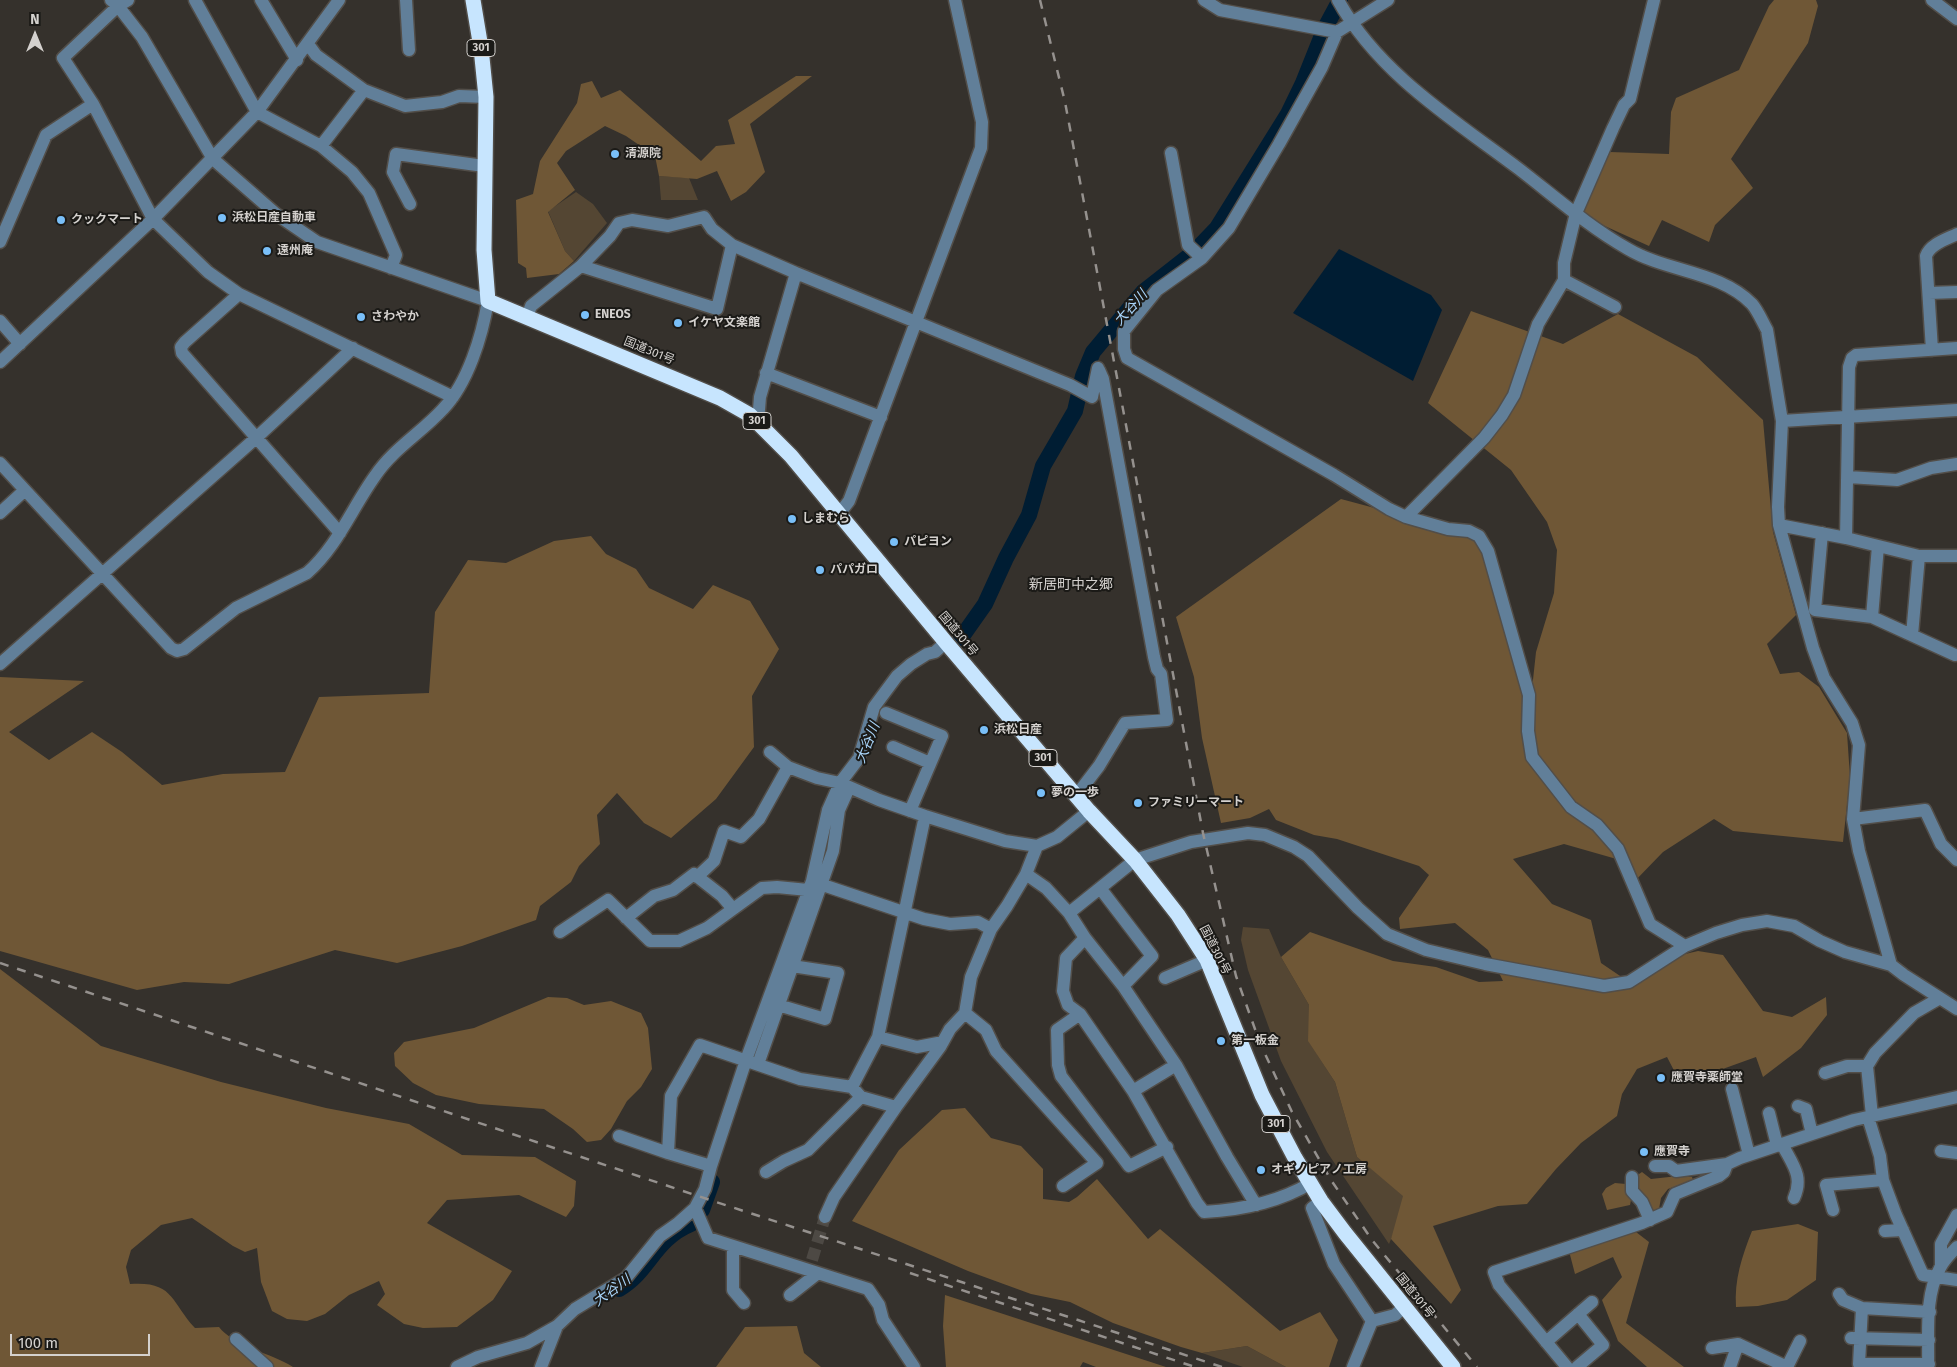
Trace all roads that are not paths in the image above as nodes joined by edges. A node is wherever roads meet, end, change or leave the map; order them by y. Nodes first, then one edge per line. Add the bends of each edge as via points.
1 (195, 0) edge
2 (261, 0) edge
3 (406, 0) edge
4 (473, 0) edge
5 (954, 0) edge
6 (1204, 0) edge
7 (1338, 0) edge
8 (1388, 0) edge
9 (1654, 0) edge
10 (1932, 0) edge
11 (119, 2) edge
12 (334, 3) edge
13 (1957, 19) edge
14 (1352, 22) junction
15 (1338, 32) junction
16 (308, 44) junction
17 (409, 50) dead end
18 (297, 60) junction
19 (364, 90) junction
20 (486, 97) junction
21 (93, 104) junction
22 (257, 112) junction
23 (321, 146) junction
24 (1171, 153) dead end
25 (213, 159) junction
26 (484, 166) junction
27 (410, 204) dead end
28 (1576, 213) junction
29 (153, 219) junction
30 (1957, 234) edge
31 (0, 242) edge
32 (732, 245) junction
33 (1202, 258) junction
34 (581, 266) junction
35 (391, 268) junction
36 (796, 273) junction
37 (1564, 280) junction
38 (1957, 292) edge
39 (1929, 293) junction
40 (239, 294) junction
41 (488, 301) junction
42 (1615, 307) dead end
43 (527, 317) junction
44 (0, 321) edge
45 (917, 321) junction
46 (20, 344) junction
47 (353, 348) junction
48 (1957, 348) edge
49 (1932, 350) junction
50 (0, 362) edge
51 (766, 374) junction
52 (453, 397) junction
53 (1957, 410) edge
54 (1847, 416) junction
55 (881, 417) junction
56 (1782, 421) junction
57 (758, 422) junction
58 (256, 438) junction
59 (0, 464) edge
60 (1957, 464) edge
61 (1848, 477) junction
62 (25, 490) junction
63 (0, 513) edge
64 (839, 514) junction
65 (1406, 517) junction
66 (1779, 525) junction
67 (340, 533) junction
68 (1822, 533) junction
69 (1846, 538) junction
70 (1878, 546) junction
71 (1919, 556) junction
72 (1957, 556) edge
73 (102, 574) junction
74 (1872, 617) junction
75 (1912, 635) junction
76 (949, 647) junction
77 (1955, 655) dead end
78 (0, 664) edge
79 (886, 713) dead end
80 (893, 748) dead end
81 (770, 752) dead end
82 (930, 763) junction
83 (788, 767) junction
84 (845, 786) junction
85 (1076, 796) junction
86 (910, 811) junction
87 (1090, 811) junction
88 (925, 816) junction
89 (1853, 819) junction
90 (1037, 846) junction
91 (1135, 860) junction
92 (1957, 860) edge
93 (1026, 874) junction
94 (697, 877) junction
95 (814, 885) junction
96 (1100, 888) junction
97 (733, 909) junction
98 (903, 913) junction
99 (1069, 913) junction
100 (626, 918) junction
101 (992, 929) junction
102 (560, 932) dead end
103 (1085, 938) junction
104 (1685, 946) junction
105 (1206, 960) junction
106 (1891, 965) junction
107 (792, 966) junction
108 (1165, 978) dead end
109 (1122, 986) junction
110 (1950, 1002) edge
111 (778, 1005) junction
112 (965, 1013) junction
113 (1080, 1014) junction
114 (878, 1037) junction
115 (943, 1042) junction
116 (752, 1062) junction
117 (1176, 1066) junction
118 (1867, 1066) junction
119 (1825, 1073) dead end
120 (852, 1087) junction
121 (1732, 1088) dead end
122 (1134, 1091) junction
123 (861, 1097) junction
124 (1957, 1097) edge
125 (1798, 1106) dead end
126 (896, 1107) junction
127 (1769, 1113) dead end
128 (1870, 1116) junction
129 (1812, 1134) junction
130 (618, 1136) dead end
131 (1780, 1144) junction
132 (1166, 1147) junction
133 (1942, 1151) dead end
134 (668, 1153) junction
135 (1957, 1153) edge
136 (1749, 1155) junction
137 (1727, 1164) junction
138 (711, 1166) junction
139 (1656, 1166) dead end
140 (766, 1172) dead end
141 (1632, 1177) dead end
142 (1883, 1180) junction
143 (1311, 1183) junction
144 (1063, 1186) dead end
145 (1794, 1198) dead end
146 (1321, 1201) junction
147 (1256, 1205) junction
148 (695, 1208) junction
149 (1833, 1210) dead end
150 (1957, 1215) edge
151 (825, 1218) tunnel mouth
152 (1650, 1220) junction
153 (1903, 1230) junction
154 (1885, 1231) dead end
155 (733, 1246) junction
156 (1957, 1247) edge
157 (813, 1268) junction
158 (1938, 1271) junction
159 (1957, 1280) edge
160 (1839, 1294) dead end
161 (790, 1295) dead end
162 (1592, 1302) dead end
163 (744, 1303) dead end
164 (1404, 1308) junction
165 (1862, 1308) junction
166 (1930, 1312) junction
167 (1578, 1314) junction
168 (1372, 1322) junction
169 (557, 1326) junction
170 (1856, 1338) junction
171 (236, 1339) dead end
172 (1929, 1340) junction
173 (1800, 1341) dead end
174 (1546, 1342) junction
175 (1738, 1344) junction
176 (1712, 1348) dead end
177 (1928, 1366) edge
178 (267, 1367) edge
179 (456, 1367) edge
180 (541, 1367) edge
181 (914, 1367) edge
182 (1353, 1367) edge
183 (1453, 1367) edge
184 (1567, 1367) edge
185 (1577, 1367) edge
186 (1730, 1367) edge
187 (1787, 1367) edge

1 - 22 street
2 - 18 street
3 - 17 street
4 - 20 highway, 301
5 - 45 street via 982,122 983,140
6 - 15 street via 1220,10
7 - 14 street
8 - 14 street
9 - 28 street via 1630,99 1624,105
10 - 13 street
11 - 21 street via 63,58
11 - 25 street
12 - 16 street
14 - 15 street
14 - 28 street via 1392,69 1443,113
15 - 33 street via 1322,67 1256,184 1229,228
16 - 18 street
16 - 19 street via 316,54
18 - 22 street
19 - 20 street via 405,106 442,102 459,96
19 - 23 street
20 - 26 highway, 301
21 - 29 street
21 - 31 street via 46,135
22 - 23 street
22 - 25 street
23 - 35 street via 352,172 369,193 396,255
24 - 33 street via 1188,245
25 - 29 street
25 - 35 street via 276,214 309,237
26 - 27 street via 396,154 393,172
26 - 41 highway, 301
28 - 37 street via 1564,263
28 - 56 street via 1639,256 1720,282 1741,294 1753,306 1767,330
29 - 40 street via 208,272
29 - 46 street
30 - 39 street via 1928,250
32 - 34 street via 712,229 704,217 668,226 632,220 620,223
32 - 34 street via 716,309
32 - 36 street
33 - 65 street via 1157,290 1124,331 1127,358
34 - 43 street via 531,306
35 - 41 street
36 - 45 street
36 - 51 street
37 - 42 street
37 - 65 street via 1538,324 1514,395 1502,415 1484,438
38 - 39 street
39 - 49 street
40 - 47 street
40 - 58 street via 181,347 182,353
41 - 43 highway, 国道301号 / 301
41 - 52 street via 470,367
43 - 57 highway, 国道301号 / 301 via 689,384 733,404
44 - 46 street
45 - 55 street
45 - 85 street via 1092,397 1098,368 1103,379 1154,658 1161,674 1166,720 1125,723
46 - 50 street
47 - 52 street
47 - 58 street
48 - 49 street
49 - 54 street via 1854,356 1849,367
51 - 55 street
51 - 57 street
52 - 67 street via 384,465
53 - 54 street
54 - 56 street
54 - 61 street
55 - 64 street via 849,501
56 - 66 street
57 - 64 highway, 国道301号 / 301
58 - 67 street
58 - 73 street
59 - 62 street
60 - 61 street via 1931,468 1897,480
61 - 69 street
62 - 63 street
62 - 73 street
64 - 76 highway, 国道301号 / 301
65 - 104 street via 1448,529 1469,531 1478,536 1488,551 1529,694 1528,732 1532,757 1571,807 1597,825 1618,849 1650,924
66 - 68 street
66 - 89 street via 1813,648 1824,678 1852,724 1858,746
67 - 73 street via 307,573 243,604 177,651
68 - 69 street
68 - 74 street via 1815,610
69 - 70 street
70 - 71 street
70 - 74 street
71 - 72 street
71 - 75 street
73 - 78 street
74 - 75 street
75 - 77 street
76 - 84 street via 928,654 897,676 874,708
76 - 85 highway, 国道301号 / 301
79 - 82 street via 942,736
80 - 82 street
81 - 83 street
82 - 86 street
83 - 84 street
83 - 94 street via 759,819 741,837 724,831 714,860
84 - 86 street
84 - 95 street via 833,851
85 - 87 highway, 国道301号 / 301
86 - 88 street
87 - 90 street via 1058,837
87 - 91 highway, 国道301号 / 301
88 - 90 street via 1005,841
88 - 98 street
89 - 92 street via 1924,810 1941,844
89 - 106 street
90 - 93 street
91 - 96 street
91 - 104 street via 1191,842 1248,833 1264,835 1294,846 1308,856 1388,934 1426,950 1604,986 1629,982
91 - 105 highway, 国道301号 / 301 via 1178,915
93 - 99 street via 1046,888
93 - 101 street
94 - 97 street
94 - 100 street via 694,874 673,890 654,896
95 - 97 street via 762,888
95 - 98 street
95 - 107 street
95 - 116 street
96 - 99 street
96 - 109 street via 1152,956
97 - 100 street via 707,928 679,941 650,941
98 - 101 street via 950,924 978,922
98 - 114 street
99 - 103 street
100 - 102 street via 608,900
101 - 112 street via 971,976
103 - 109 street
103 - 113 street via 1066,958 1063,991 1068,1005
104 - 106 street via 1742,924 1767,921 1794,926 1845,952
105 - 108 street
105 - 143 highway, 国道301号 / 301 via 1272,1117
106 - 110 street
107 - 111 street
107 - 111 street via 838,973 826,1019
109 - 117 street
110 - 118 street via 1914,1013 1875,1053
111 - 116 street
112 - 115 street
112 - 144 street via 986,1030 996,1051 1097,1163
113 - 122 street
113 - 132 street via 1057,1030 1058,1065 1065,1082 1130,1166
114 - 115 street via 917,1047
114 - 120 street
115 - 126 street
116 - 120 street via 800,1078
116 - 134 street via 700,1045 671,1096
116 - 138 street
117 - 122 street
117 - 147 street
118 - 119 street via 1847,1066
118 - 128 street
120 - 123 street
121 - 136 street
122 - 132 street
123 - 126 street
123 - 140 street via 808,1150
124 - 128 street
125 - 129 street via 1806,1109
126 - 151 street via 834,1197
127 - 131 street
128 - 129 street
128 - 142 street
129 - 131 street
130 - 134 street
131 - 136 street
131 - 145 street via 1799,1177
132 - 147 street via 1204,1212
133 - 135 street
134 - 138 street
136 - 137 street
137 - 139 street via 1676,1171 1669,1166
137 - 152 street via 1722,1174 1675,1194 1667,1212
138 - 148 street via 705,1189
141 - 152 street via 1632,1191 1642,1202
142 - 149 street via 1826,1185
142 - 153 street
143 - 146 highway, 国道301号 / 301
143 - 147 street via 1298,1191
146 - 164 highway, 国道301号 / 301
146 - 168 street via 1312,1208 1317,1224 1334,1264
148 - 155 street via 708,1238
148 - 169 street via 660,1236 626,1278 575,1309
150 - 158 street via 1941,1244
152 - 174 street via 1494,1272 1499,1284
153 - 154 street
153 - 158 street via 1924,1275
155 - 157 street
155 - 163 street via 733,1290
156 - 158 street
157 - 161 street
157 - 181 street via 868,1289 879,1305 883,1320
158 - 159 street
158 - 166 street
160 - 165 street via 1843,1300
162 - 167 street
164 - 168 street via 1395,1315
164 - 183 highway, 国道301号 / 301
165 - 166 street
165 - 170 street
166 - 172 street
167 - 174 street
167 - 185 street via 1603,1345
168 - 182 street
169 - 179 street via 528,1343 478,1357
169 - 180 street
170 - 172 street
170 - 177 street via 1859,1364
171 - 178 street
172 - 177 street
173 - 187 street
174 - 184 street
175 - 176 street
175 - 186 street
175 - 187 street

